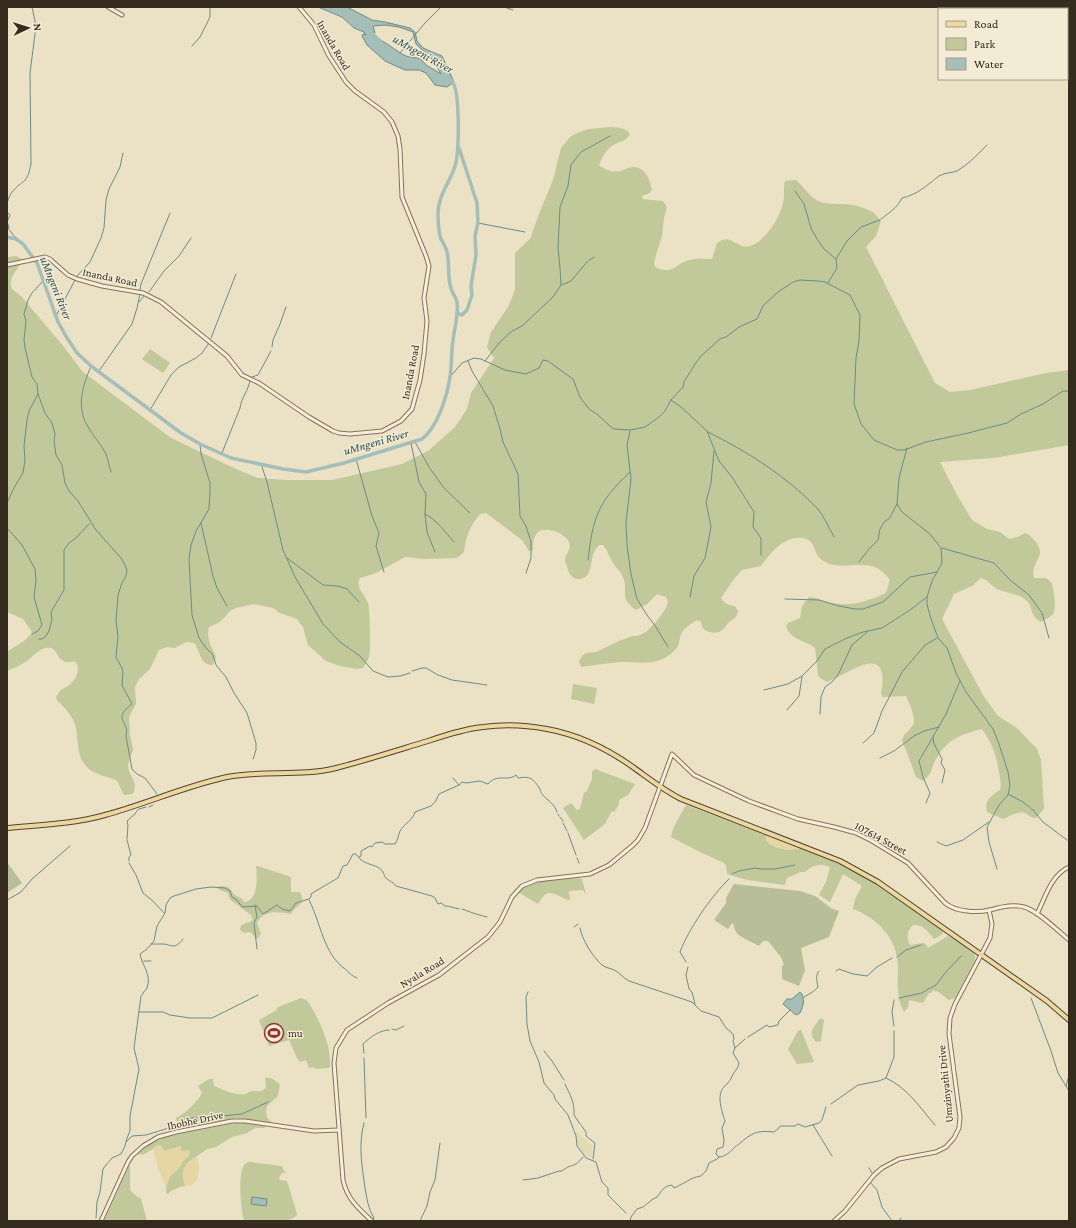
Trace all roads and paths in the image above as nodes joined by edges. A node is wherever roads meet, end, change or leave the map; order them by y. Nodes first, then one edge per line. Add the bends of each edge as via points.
1 (108, 7) edge
2 (299, 7) edge
3 (122, 15) dead end
4 (7, 265) edge
5 (672, 754) joint
6 (660, 787) junction
7 (7, 828) edge
8 (1069, 867) edge
9 (989, 910) junction
10 (1037, 914) junction
11 (1069, 940) edge
12 (981, 955) junction
13 (1069, 1020) edge
14 (339, 1130) junction
15 (101, 1221) edge
16 (372, 1221) edge
17 (834, 1221) edge

1 - 3 street
2 - 4 street, Inanda Road via 314,25 329,56 346,82 384,112 394,125 400,140 402,196 429,268 424,298 427,321 421,373 413,405 406,416 382,431 350,434 333,431 259,383 242,375 227,356 151,296 77,279 45,257
5 - 6 street, Nyala Road
5 - 9 street, 107614 Street via 694,775 749,801 798,819 856,833 872,841 908,863 950,907
6 - 7 main road via 624,761 577,737 532,727 489,726 452,733 335,768 229,777 104,816
6 - 12 main road via 681,799 858,870
6 - 14 street, Nyala Road via 636,843 609,865 584,876 537,880 522,886 512,897 500,922 488,937 439,975 388,1003 347,1030 334,1054
8 - 10 street via 1055,879
9 - 10 street, 107614 Street via 1017,906 1028,908
9 - 12 street, Umzinyathi Drive via 991,933
10 - 11 street, 107614 Street
12 - 13 main road via 1047,1001
12 - 17 street, Umzinyathi Drive via 955,1004 949,1024 960,1117 956,1135 939,1151 899,1159 882,1168
14 - 15 street, Ihobhe Drive via 314,1131 238,1121 158,1137 132,1156
14 - 16 street, Nyala Road via 345,1188 354,1204

